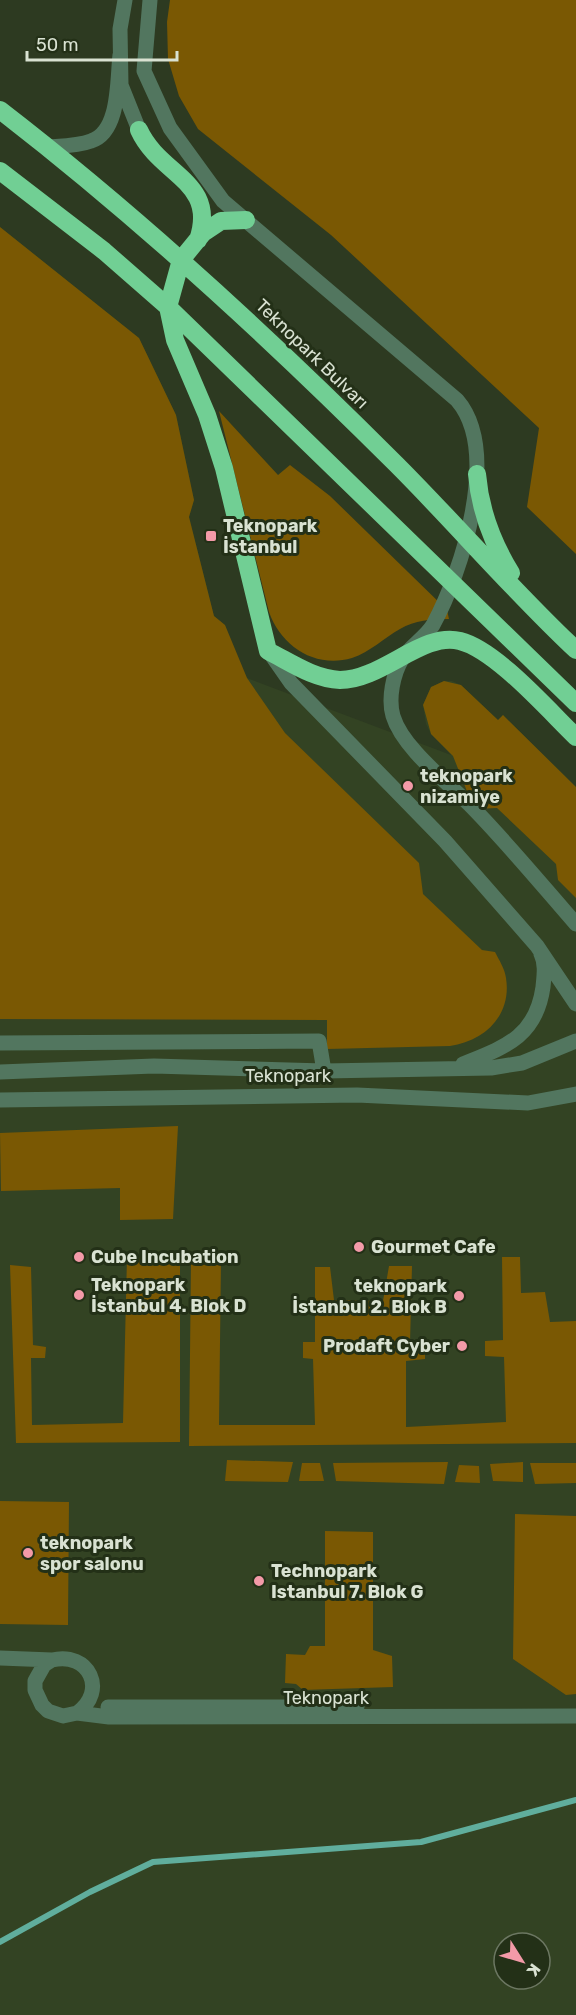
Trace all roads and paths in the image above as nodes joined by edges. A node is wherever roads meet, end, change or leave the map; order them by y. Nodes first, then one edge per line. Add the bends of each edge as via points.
1 (125, 0) edge
2 (150, 0) edge
3 (120, 55) junction
4 (0, 110) edge
5 (139, 130) joint
6 (48, 147) junction
7 (0, 171) edge
8 (246, 220) junction
9 (198, 240) junction
10 (181, 260) junction
11 (168, 307) junction
12 (477, 474) junction
13 (466, 535) junction
14 (452, 584) junction
15 (536, 613) junction
16 (576, 650) edge
17 (268, 651) junction
18 (402, 658) junction
19 (576, 703) edge
20 (576, 736) edge
21 (576, 924) edge
22 (537, 946) junction
23 (576, 1004) edge
24 (576, 1041) edge
25 (0, 1043) edge
26 (454, 1068) junction
27 (324, 1071) junction
28 (0, 1072) edge
29 (576, 1094) edge
30 (0, 1100) edge
31 (0, 1658) edge
32 (52, 1660) junction
33 (0, 1668) edge
34 (35, 1682) junction
35 (90, 1699) junction
36 (77, 1713) junction
37 (576, 1714) edge

1 - 3 street
2 - 8 street via 144,71 170,128 223,201
3 - 5 street via 121,85
3 - 6 street via 113,109 102,135 92,141
4 - 6 highway, Teknopark Bulvarı
5 - 9 highway via 156,157 202,203 204,214
6 - 10 highway, Teknopark Bulvarı
7 - 11 highway via 104,251
8 - 9 highway via 221,221
8 - 12 street via 457,400 473,428
9 - 10 highway
10 - 11 highway
10 - 13 highway, Teknopark Bulvarı via 346,415
11 - 14 highway
11 - 17 highway via 175,340 207,415 224,468
12 - 13 street
12 - 15 highway via 479,498 497,551
13 - 14 street
13 - 15 highway, Teknopark Bulvarı
14 - 18 street via 432,627
14 - 19 highway
15 - 16 highway, Teknopark Bulvarı
17 - 18 highway via 304,670 340,680 377,671
17 - 22 street, Teknopark via 291,683 445,841
18 - 20 highway via 444,639 481,650
18 - 21 street via 391,699 397,728
22 - 23 street, Teknopark
22 - 26 street, Teknopark via 544,960 543,987 528,1027 511,1043
24 - 26 street, Teknopark via 522,1063
25 - 27 street via 319,1041
26 - 27 street, Teknopark
27 - 28 street, Teknopark via 154,1066
29 - 30 street, Teknopark via 528,1103 357,1095
31 - 32 street
32 - 34 street via 44,1665
32 - 35 street via 72,1659 88,1670 93,1689
33 - 34 street via 28,1671
34 - 36 street via 37,1698 48,1711 63,1716
35 - 36 street
35 - 37 street, Teknopark via 101,1707 485,1708
36 - 37 street, Teknopark via 109,1717

